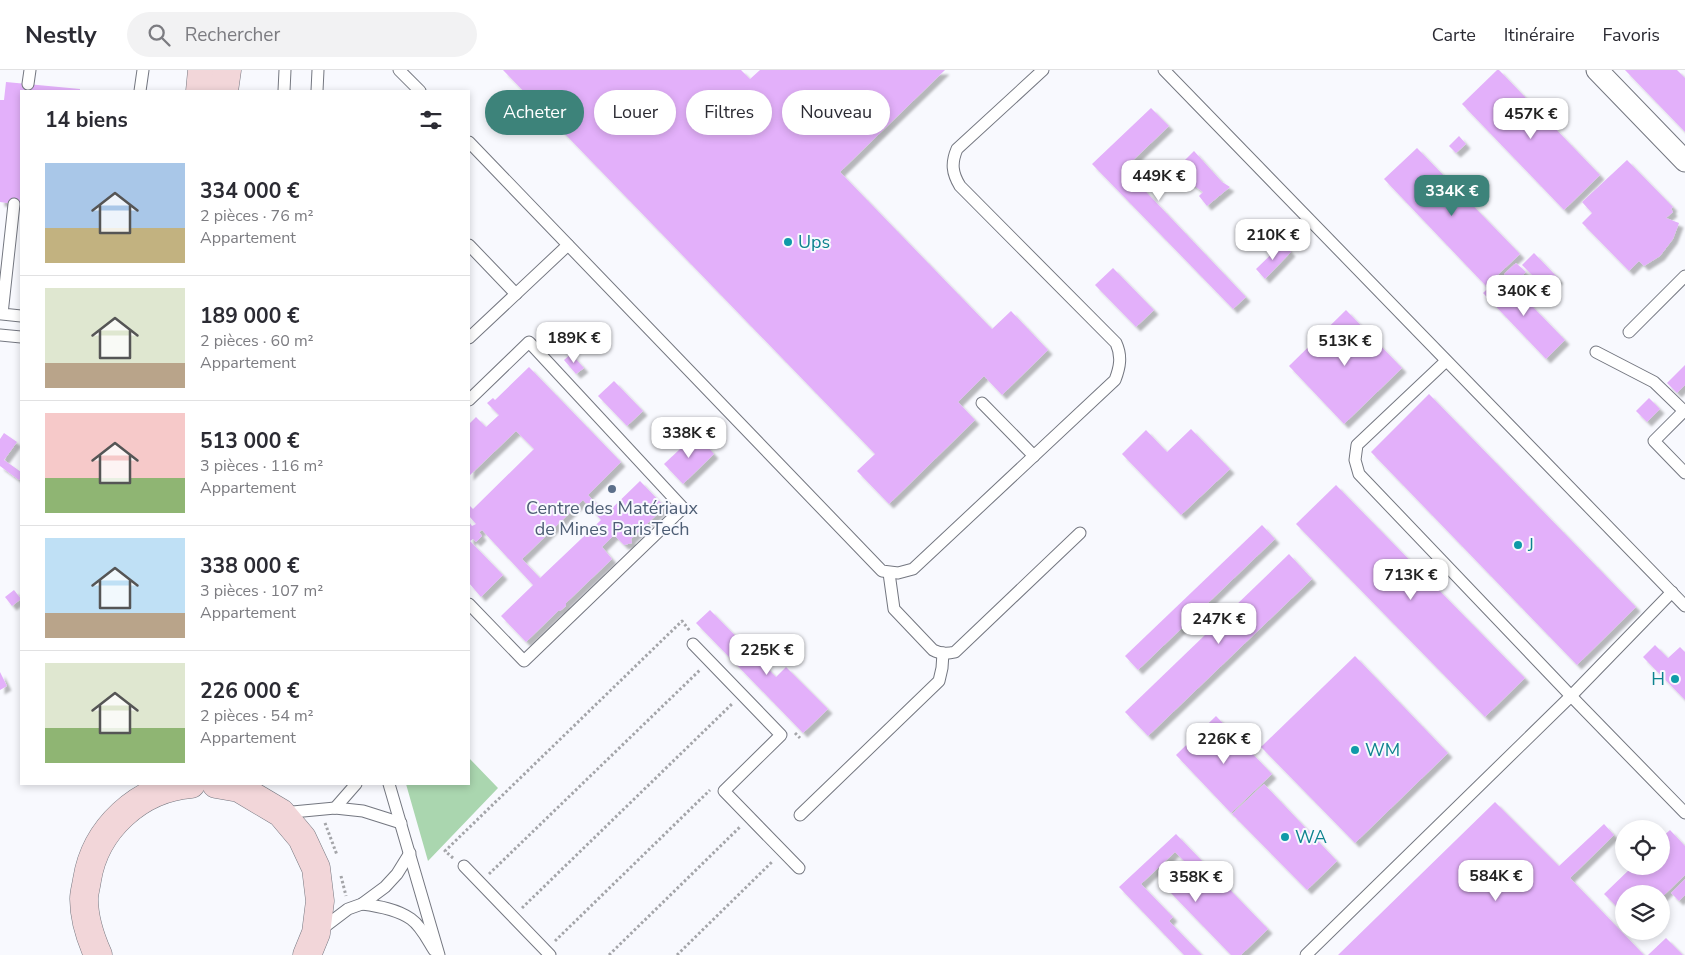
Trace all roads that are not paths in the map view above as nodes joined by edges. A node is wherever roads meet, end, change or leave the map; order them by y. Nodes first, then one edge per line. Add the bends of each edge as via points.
1 (30, 70) edge
2 (143, 70) edge
3 (202, 70) edge
4 (227, 70) edge
5 (285, 70) edge
6 (318, 70) edge
7 (399, 70) edge
8 (1043, 70) edge
9 (1164, 70) edge
10 (1597, 70) edge
11 (28, 84) dead end
12 (140, 90) edge
13 (200, 90) edge
14 (224, 90) edge
15 (284, 90) edge
16 (318, 90) edge
17 (419, 90) edge
18 (470, 143) edge
19 (1685, 161) edge
20 (14, 204) dead end
21 (568, 245) junction
22 (470, 246) edge
23 (1685, 276) edge
24 (516, 294) junction
25 (20, 316) edge
26 (1629, 332) dead end
27 (0, 335) edge
28 (20, 337) edge
29 (470, 337) edge
30 (1596, 352) dead end
31 (1446, 361) junction
32 (470, 399) edge
33 (982, 402) dead end
34 (1684, 411) edge
35 (1034, 456) junction
36 (1685, 472) edge
37 (1080, 534) dead end
38 (890, 574) junction
39 (1672, 592) junction
40 (470, 605) edge
41 (1685, 606) edge
42 (693, 644) dead end
43 (943, 653) junction
44 (1571, 696) junction
45 (178, 785) edge
46 (230, 785) edge
47 (355, 785) edge
48 (389, 785) edge
49 (150, 789) edge
50 (335, 808) junction
51 (1685, 812) edge
52 (281, 813) junction
53 (800, 815) dead end
54 (401, 823) junction
55 (410, 853) junction
56 (464, 866) road end
57 (799, 868) dead end
58 (362, 904) junction
59 (310, 949) edge
60 (548, 953) edge
61 (98, 955) edge
62 (438, 955) edge
63 (1306, 955) edge

1 - 11 lane
2 - 12 lane
3 - 13 main road
4 - 14 main road
5 - 15 lane
6 - 16 lane
7 - 17 lane
8 - 35 lane via 957,149 952,167 960,186 1116,343 1120,352 1114,380
9 - 31 lane
10 - 19 street
18 - 21 lane
20 - 25 lane via 2,314
21 - 24 lane
21 - 38 lane via 882,571
22 - 24 lane
23 - 26 lane
24 - 29 lane
27 - 28 lane
30 - 34 lane via 1654,382
31 - 39 lane
31 - 44 lane via 1357,445 1355,460 1359,474
32 - 40 lane via 529,342 683,508 524,661
33 - 35 lane
34 - 36 lane via 1654,441
35 - 38 lane via 913,569
37 - 43 lane via 955,652
38 - 43 lane via 894,609 933,650
39 - 41 lane
39 - 44 lane
42 - 57 lane via 781,735 724,791
43 - 53 lane via 939,680
44 - 51 lane
44 - 63 lane
45 - 49 main road
46 - 52 main road
47 - 50 lane
48 - 54 lane
49 - 61 main road via 122,813 102,838 89,867 84,898 88,930
50 - 52 lane
50 - 54 lane via 363,811
52 - 59 main road via 302,838 316,868 320,901
54 - 55 lane
55 - 58 lane via 385,887
55 - 62 lane
56 - 60 lane
58 - 59 lane via 348,908
58 - 62 lane via 381,906 410,918

